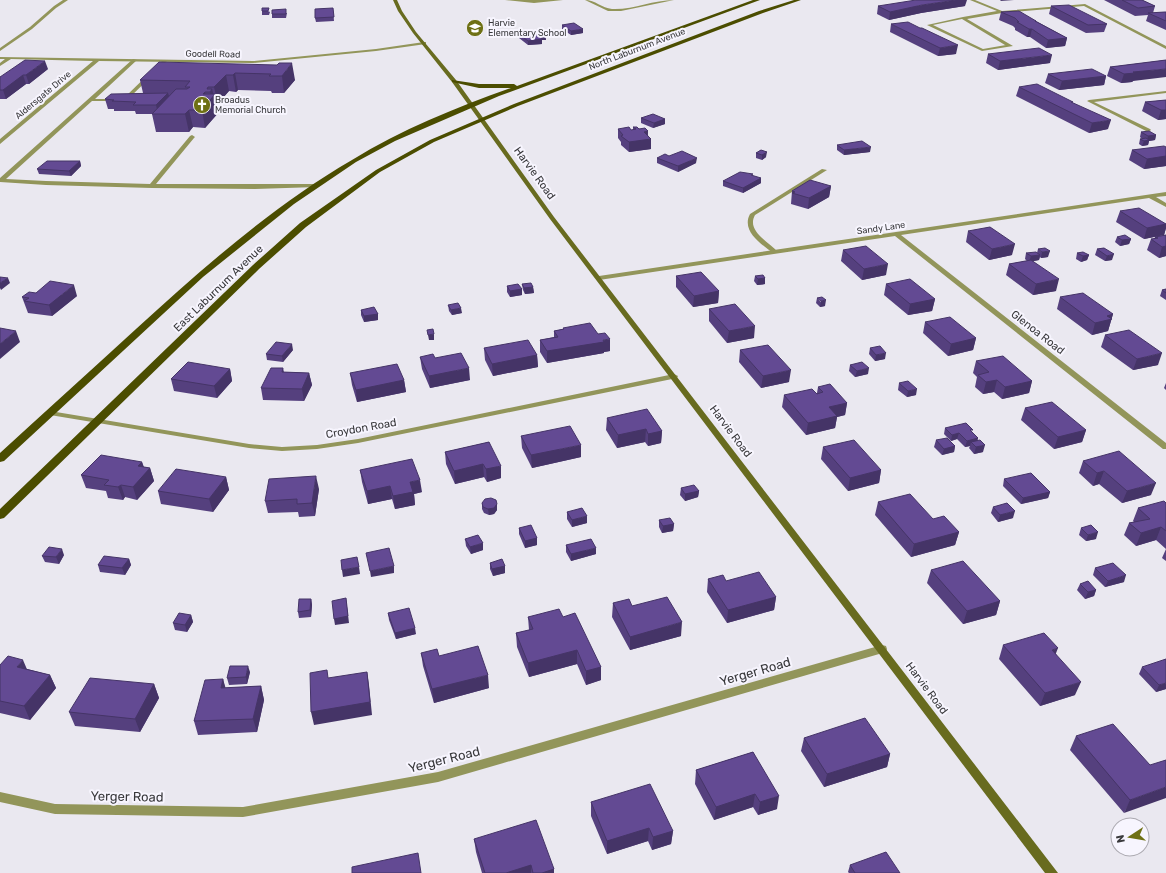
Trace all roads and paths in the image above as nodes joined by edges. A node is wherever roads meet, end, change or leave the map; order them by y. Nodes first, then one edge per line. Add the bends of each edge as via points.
1 (66, 0) edge
2 (395, 0) edge
3 (507, 0) edge
4 (561, 0) edge
5 (587, 0) edge
6 (672, 0) edge
7 (758, 0) edge
8 (799, 0) edge
9 (972, 0) edge
10 (1002, 12) junction
11 (963, 18) junction
12 (424, 43) junction
13 (1166, 48) edge
14 (0, 50) edge
15 (0, 58) edge
16 (10, 58) junction
17 (287, 59) junction
18 (97, 60) junction
19 (135, 60) junction
20 (165, 61) junction
21 (205, 62) junction
22 (0, 65) edge
23 (284, 65) edge
24 (200, 66) edge
25 (148, 77) junction
26 (155, 77) edge
27 (454, 81) junction
28 (524, 86) junction
29 (1166, 92) edge
30 (90, 100) junction
31 (472, 105) junction
32 (483, 119) junction
33 (1148, 130) edge
34 (192, 137) dead end
35 (0, 142) edge
36 (824, 170) dead end
37 (0, 180) edge
38 (152, 186) junction
39 (315, 186) junction
40 (1166, 194) edge
41 (1151, 197) junction
42 (1166, 205) edge
43 (897, 234) junction
44 (774, 252) junction
45 (599, 278) junction
46 (674, 376) junction
47 (50, 413) junction
48 (98, 420) junction
49 (1166, 447) edge
50 (0, 459) edge
51 (0, 515) edge
52 (882, 649) junction
53 (0, 797) edge
54 (1052, 873) edge

1 - 14 street
2 - 12 street, Harvie Road via 405,19
3 - 4 street
5 - 6 street via 609,10
7 - 28 main road, North Laburnum Avenue
8 - 32 main road, North Laburnum Avenue via 580,80
9 - 10 street
10 - 11 street
10 - 13 street via 1084,5
11 - 11 street via 1007,44 1011,46 982,50 929,25
12 - 17 street, Goodell Road
12 - 27 street, Harvie Road
15 - 16 street, Goodell Road
16 - 18 street, Goodell Road
16 - 22 street
17 - 21 street, Goodell Road
17 - 23 street
18 - 19 street, Goodell Road
18 - 35 street, Aldersgate Drive
19 - 20 street, Goodell Road
19 - 30 street
20 - 21 street, Goodell Road
20 - 25 street
21 - 24 street
25 - 26 street
25 - 30 street via 124,100
27 - 28 main road via 490,86
27 - 31 street, Harvie Road
28 - 31 main road, North Laburnum Avenue
29 - 33 street via 1089,102
30 - 37 street
31 - 32 street, Harvie Road
31 - 39 main road, East Laburnum Avenue via 393,140
32 - 45 street, Harvie Road via 552,218
32 - 48 main road, East Laburnum Avenue via 432,141 378,171 303,225
34 - 38 street
36 - 44 street via 749,219 748,224 752,230
37 - 38 street
38 - 39 street
39 - 47 main road, East Laburnum Avenue via 262,224 200,275
40 - 41 street, Sandy Lane
41 - 42 street
41 - 43 street, Sandy Lane
43 - 44 street, Sandy Lane
43 - 49 street, Glenoa Road
44 - 45 street, Sandy Lane
45 - 46 street, Harvie Road
46 - 48 street, Croydon Road via 317,447 282,449 249,446
46 - 52 street, Harvie Road
47 - 48 street, Croydon Road
47 - 50 main road, East Laburnum Avenue
48 - 51 main road, East Laburnum Avenue
52 - 53 street, Yerger Road via 438,777 243,812 55,809
52 - 54 street, Harvie Road

